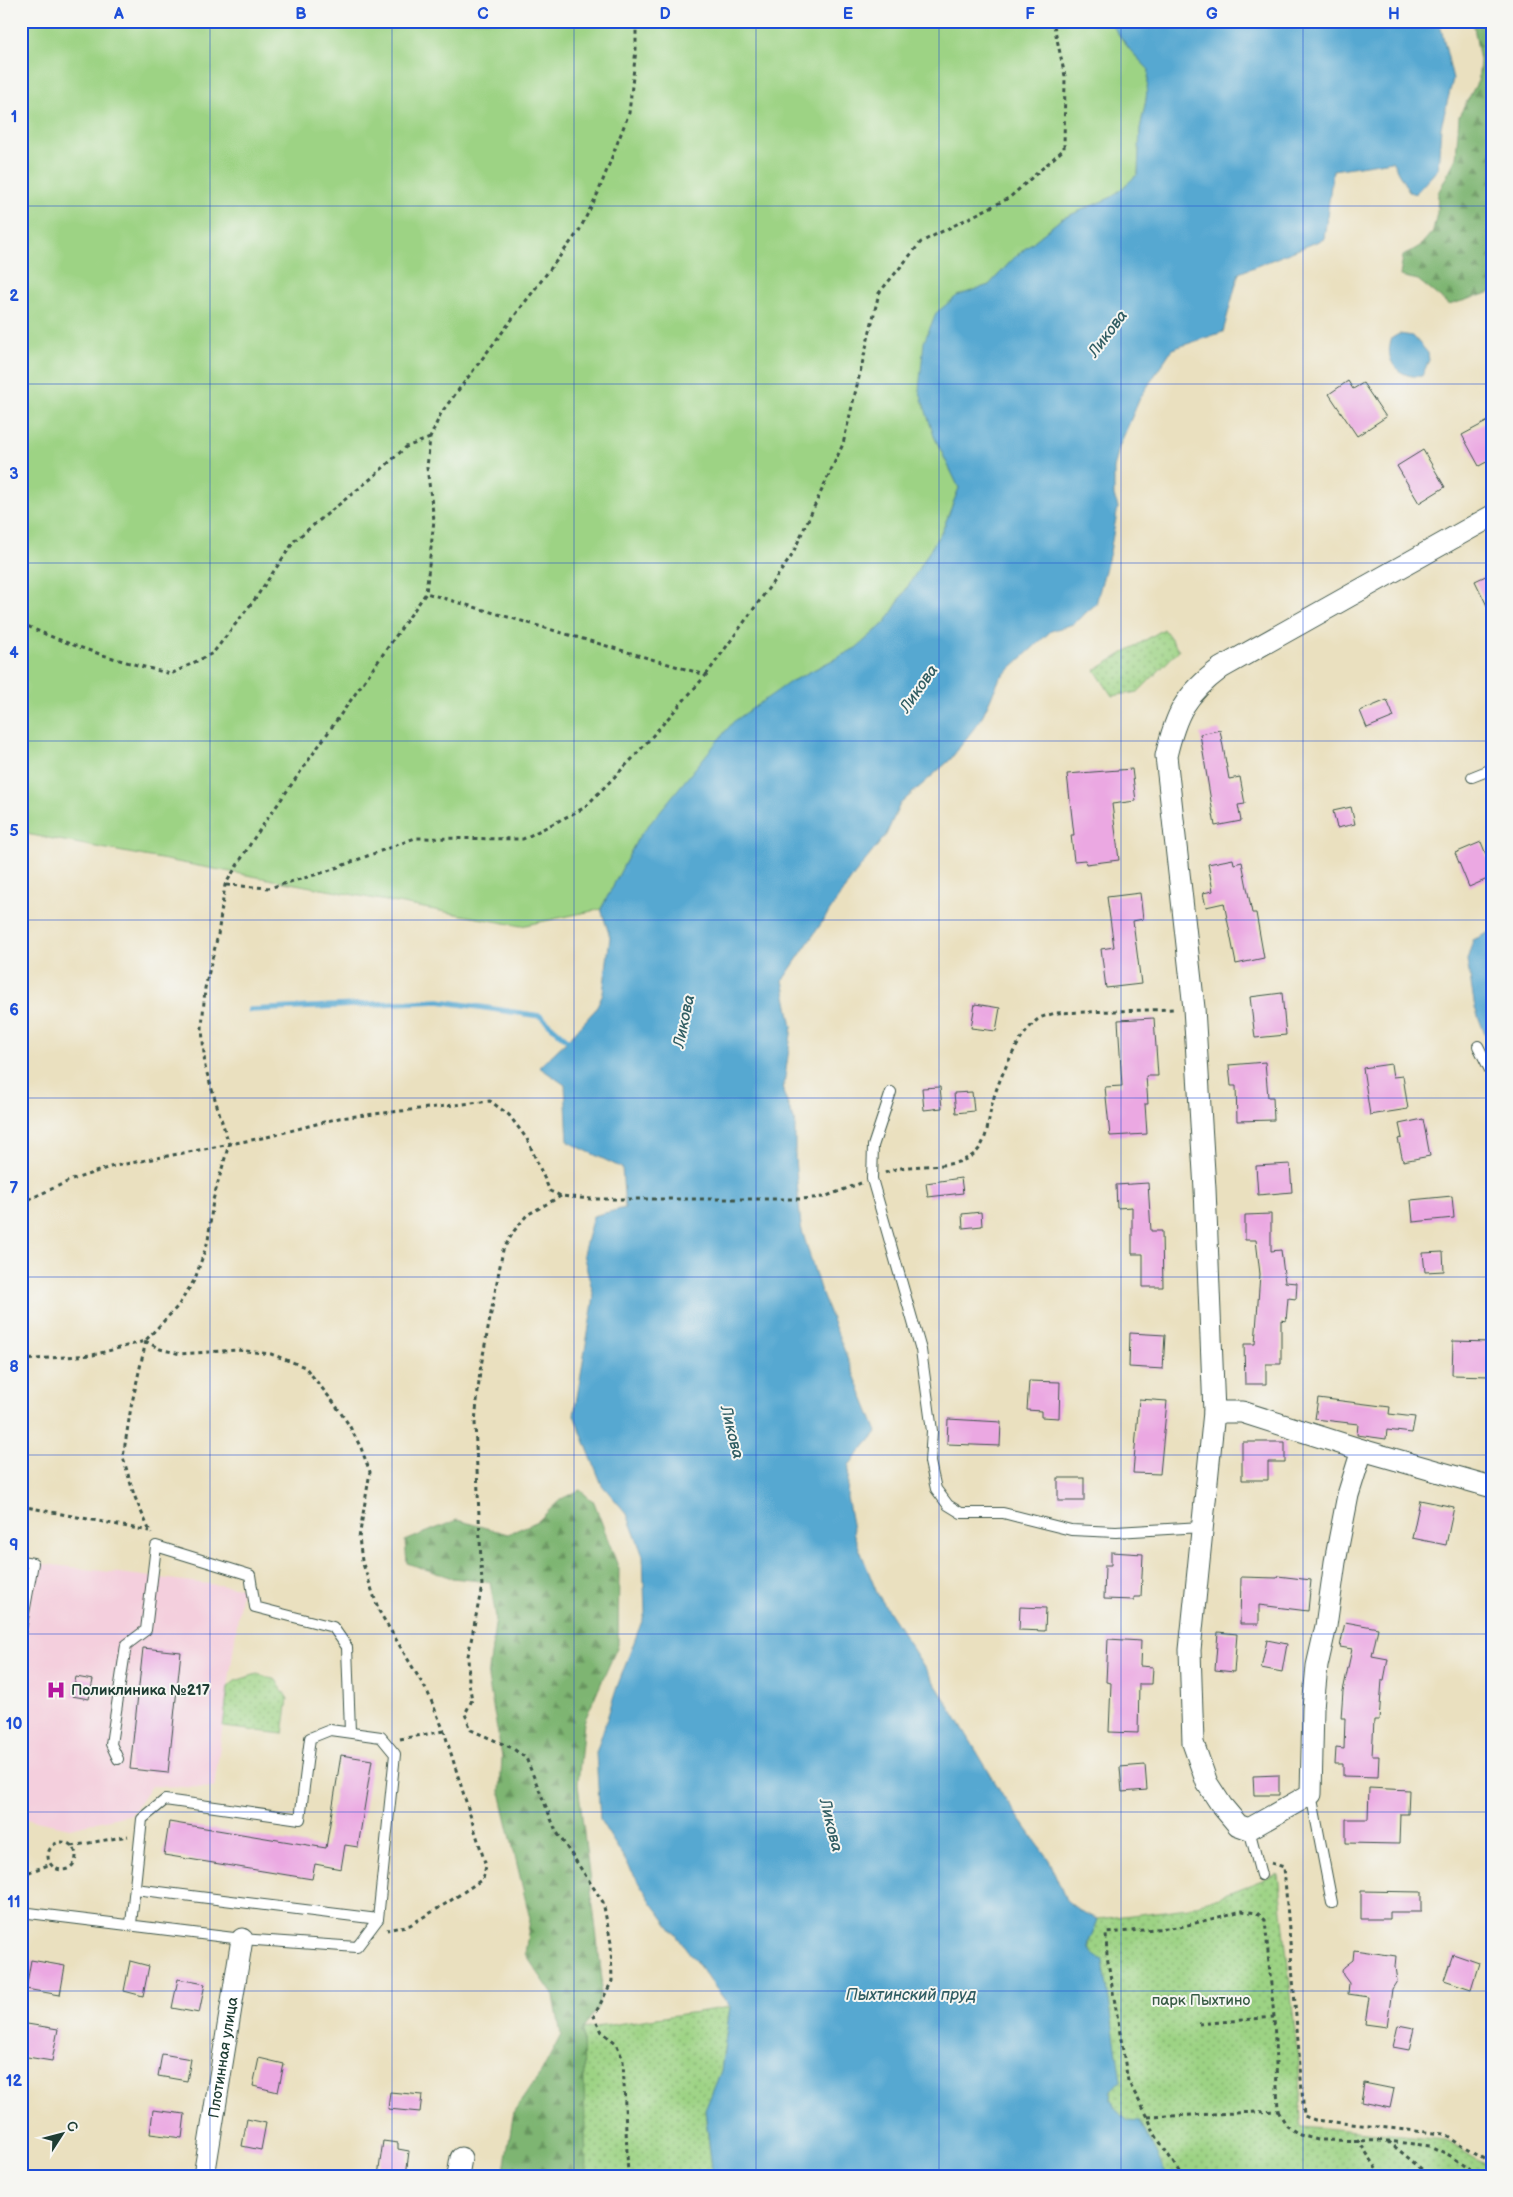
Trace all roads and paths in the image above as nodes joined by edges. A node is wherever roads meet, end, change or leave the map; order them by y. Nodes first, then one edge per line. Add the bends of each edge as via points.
1 (636, 21) edge
2 (1053, 21) edge
3 (430, 438) junction
4 (1492, 516) edge
5 (426, 593) junction
6 (21, 623) edge
7 (706, 674) junction
8 (1492, 769) edge
9 (1472, 777) dead end
10 (225, 885) junction
11 (1194, 1008) junction
12 (1478, 1046) dead end
13 (1492, 1074) edge
14 (891, 1092) dead end
15 (229, 1144) junction
16 (872, 1179) junction
17 (561, 1196) junction
18 (21, 1203) edge
19 (146, 1341) junction
20 (21, 1360) edge
21 (1214, 1412) junction
22 (1362, 1450) junction
23 (1492, 1487) edge
24 (21, 1506) edge
25 (1202, 1527) junction
26 (150, 1531) junction
27 (156, 1546) junction
28 (21, 1561) edge
29 (21, 1630) edge
30 (444, 1731) junction
31 (350, 1732) junction
32 (385, 1742) junction
33 (118, 1759) dead end
34 (1311, 1794) junction
35 (1249, 1830) junction
36 (140, 1834) junction
37 (72, 1846) junction
38 (1256, 1857) junction
39 (50, 1864) junction
40 (21, 1875) edge
41 (1261, 1875) dead end
42 (135, 1889) junction
43 (1332, 1903) dead end
44 (21, 1912) edge
45 (378, 1919) junction
46 (131, 1924) junction
47 (242, 1939) junction
48 (1274, 2017) junction
49 (1199, 2024) dead end
50 (1278, 2112) junction
51 (1148, 2117) junction
52 (1357, 2139) junction
53 (1388, 2141) junction
54 (1492, 2164) edge
55 (628, 2174) edge
56 (204, 2176) edge
57 (641, 2176) edge
58 (1182, 2176) edge
59 (1382, 2176) edge
60 (1430, 2176) edge
61 (1478, 2176) edge

1 - 3 path via 629,113 598,193 579,231 441,413
2 - 7 path via 1065,76 1064,149 1009,198 921,242 879,293 843,444 791,557
3 - 5 path via 428,468 434,520
3 - 6 path via 406,446 295,540 256,599 213,653 171,674 124,662
4 - 11 street via 1221,668 1190,694 1177,716 1166,756
5 - 7 path
5 - 10 path via 254,838
7 - 10 path via 633,758 584,808 523,839 415,838 325,872 269,888
8 - 9 lane
10 - 15 path via 218,936 205,988 202,1028 206,1067
11 - 16 path via 1055,1013 1038,1019 1003,1070 985,1139 977,1152 965,1161 890,1171
11 - 21 street
12 - 13 lane
14 - 16 lane via 873,1146
15 - 17 path via 339,1118 490,1101 509,1115 527,1139 550,1190
15 - 18 path via 110,1167
15 - 19 path via 212,1200 208,1242 195,1279 178,1306
16 - 17 path via 824,1197 591,1199
16 - 25 lane via 921,1350 932,1431 930,1462 936,1489 948,1505 961,1513 1003,1513 1071,1530 1116,1532
17 - 55 path via 527,1215 503,1250 480,1371 475,1422 482,1586 468,1656 472,1700 465,1714 471,1730 512,1748 526,1758 556,1831 603,1902 611,1943 612,1981 594,2016 602,2032 616,2043 623,2060
19 - 20 path via 93,1355
19 - 26 path via 130,1407 123,1457 134,1495
19 - 30 path via 160,1350 180,1354 237,1350 271,1354 305,1367 334,1403 361,1448 370,1472 359,1538 362,1561 379,1611 428,1693
21 - 22 street via 1242,1412
21 - 25 street
22 - 23 street
22 - 34 street via 1348,1495 1317,1666
24 - 26 path
25 - 35 street via 1190,1650 1194,1744 1207,1784 1238,1825
26 - 27 path
27 - 31 lane via 250,1575 256,1607 333,1628 348,1647
27 - 33 lane via 146,1630 126,1645 111,1744
28 - 29 lane via 33,1563
30 - 32 path
30 - 45 path via 486,1866 483,1879 410,1925 388,1931
31 - 32 lane via 381,1737
31 - 36 lane via 330,1730 310,1738 300,1819 166,1800 142,1819
32 - 45 lane via 395,1754
34 - 35 street
34 - 43 lane
35 - 38 lane
36 - 37 path
36 - 42 lane
37 - 39 path via 64,1842 55,1844 48,1855
37 - 39 path via 76,1859 71,1867 62,1870
38 - 41 lane
38 - 54 path via 1284,1867 1304,2116 1315,2120 1443,2134
39 - 40 path
42 - 45 lane
42 - 46 lane
44 - 46 lane
45 - 47 lane via 357,1947
46 - 47 lane
47 - 56 street, Плотинная улица
48 - 49 path
48 - 50 path
48 - 51 path via 1265,1920 1257,1913 1242,1911 1180,1926 1106,1933 1128,2081
50 - 51 path
50 - 52 path via 1287,2126 1300,2134 1318,2140
51 - 58 path via 1154,2133
52 - 53 path
52 - 59 path
53 - 60 path
53 - 61 path via 1430,2146
55 - 57 path

